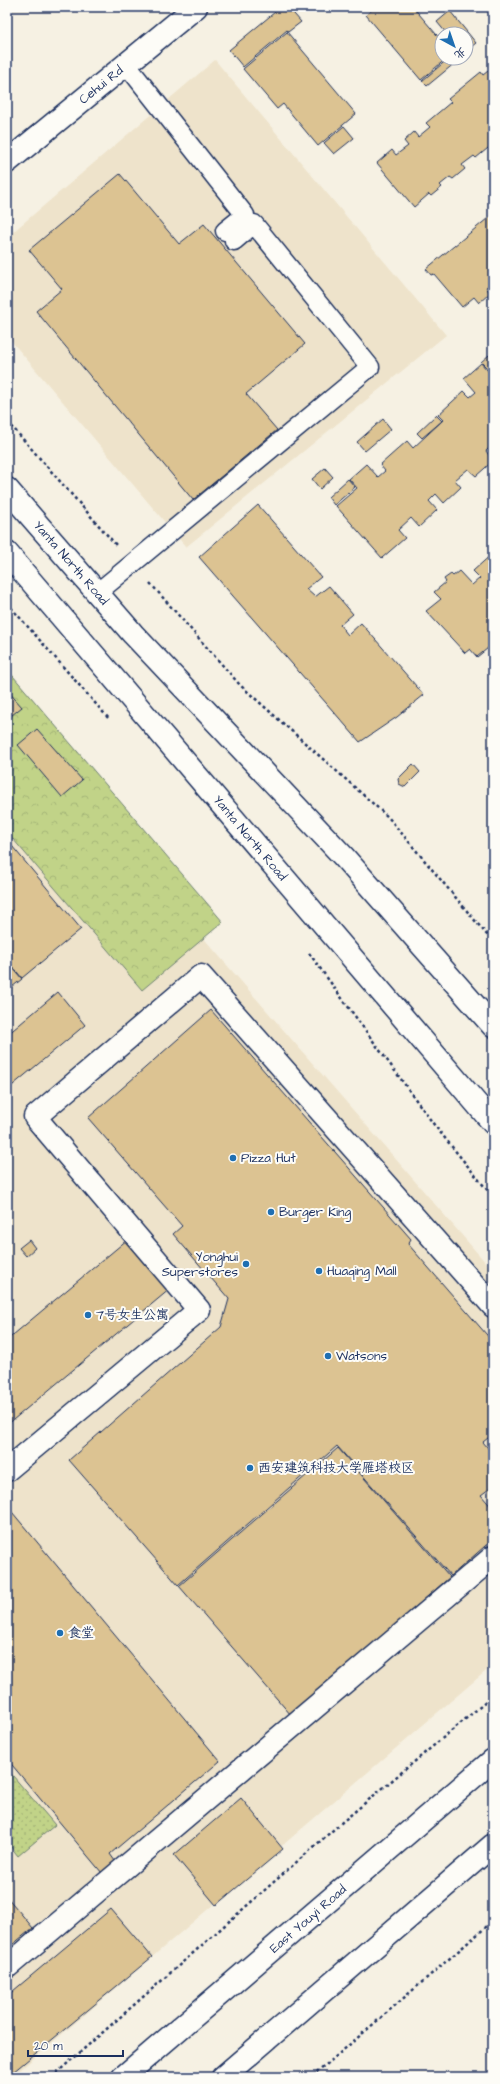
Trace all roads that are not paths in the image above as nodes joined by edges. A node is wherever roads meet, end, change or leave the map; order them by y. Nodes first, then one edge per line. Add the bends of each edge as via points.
1 (196, 7) edge
2 (126, 64) junction
3 (7, 162) edge
4 (7, 488) edge
5 (7, 553) edge
6 (97, 593) junction
7 (493, 1026) edge
8 (493, 1123) edge
9 (493, 1306) edge
10 (7, 1470) edge
11 (493, 1557) edge
12 (493, 1760) edge
13 (493, 1845) edge
14 (7, 1966) edge
15 (123, 2077) edge
16 (223, 2077) edge

1 - 2 main road, Cehui Rd
2 - 3 main road, Cehui Rd
2 - 6 lane via 245,215 229,236 254,224 370,367
4 - 6 main road, Yanta North Road
5 - 8 main road, Yanta North Road
6 - 7 main road, Yanta North Road via 343,856
9 - 10 main road via 201,976 35,1117 199,1310
11 - 14 main road
12 - 15 main road, East Youyi Road
13 - 16 main road

